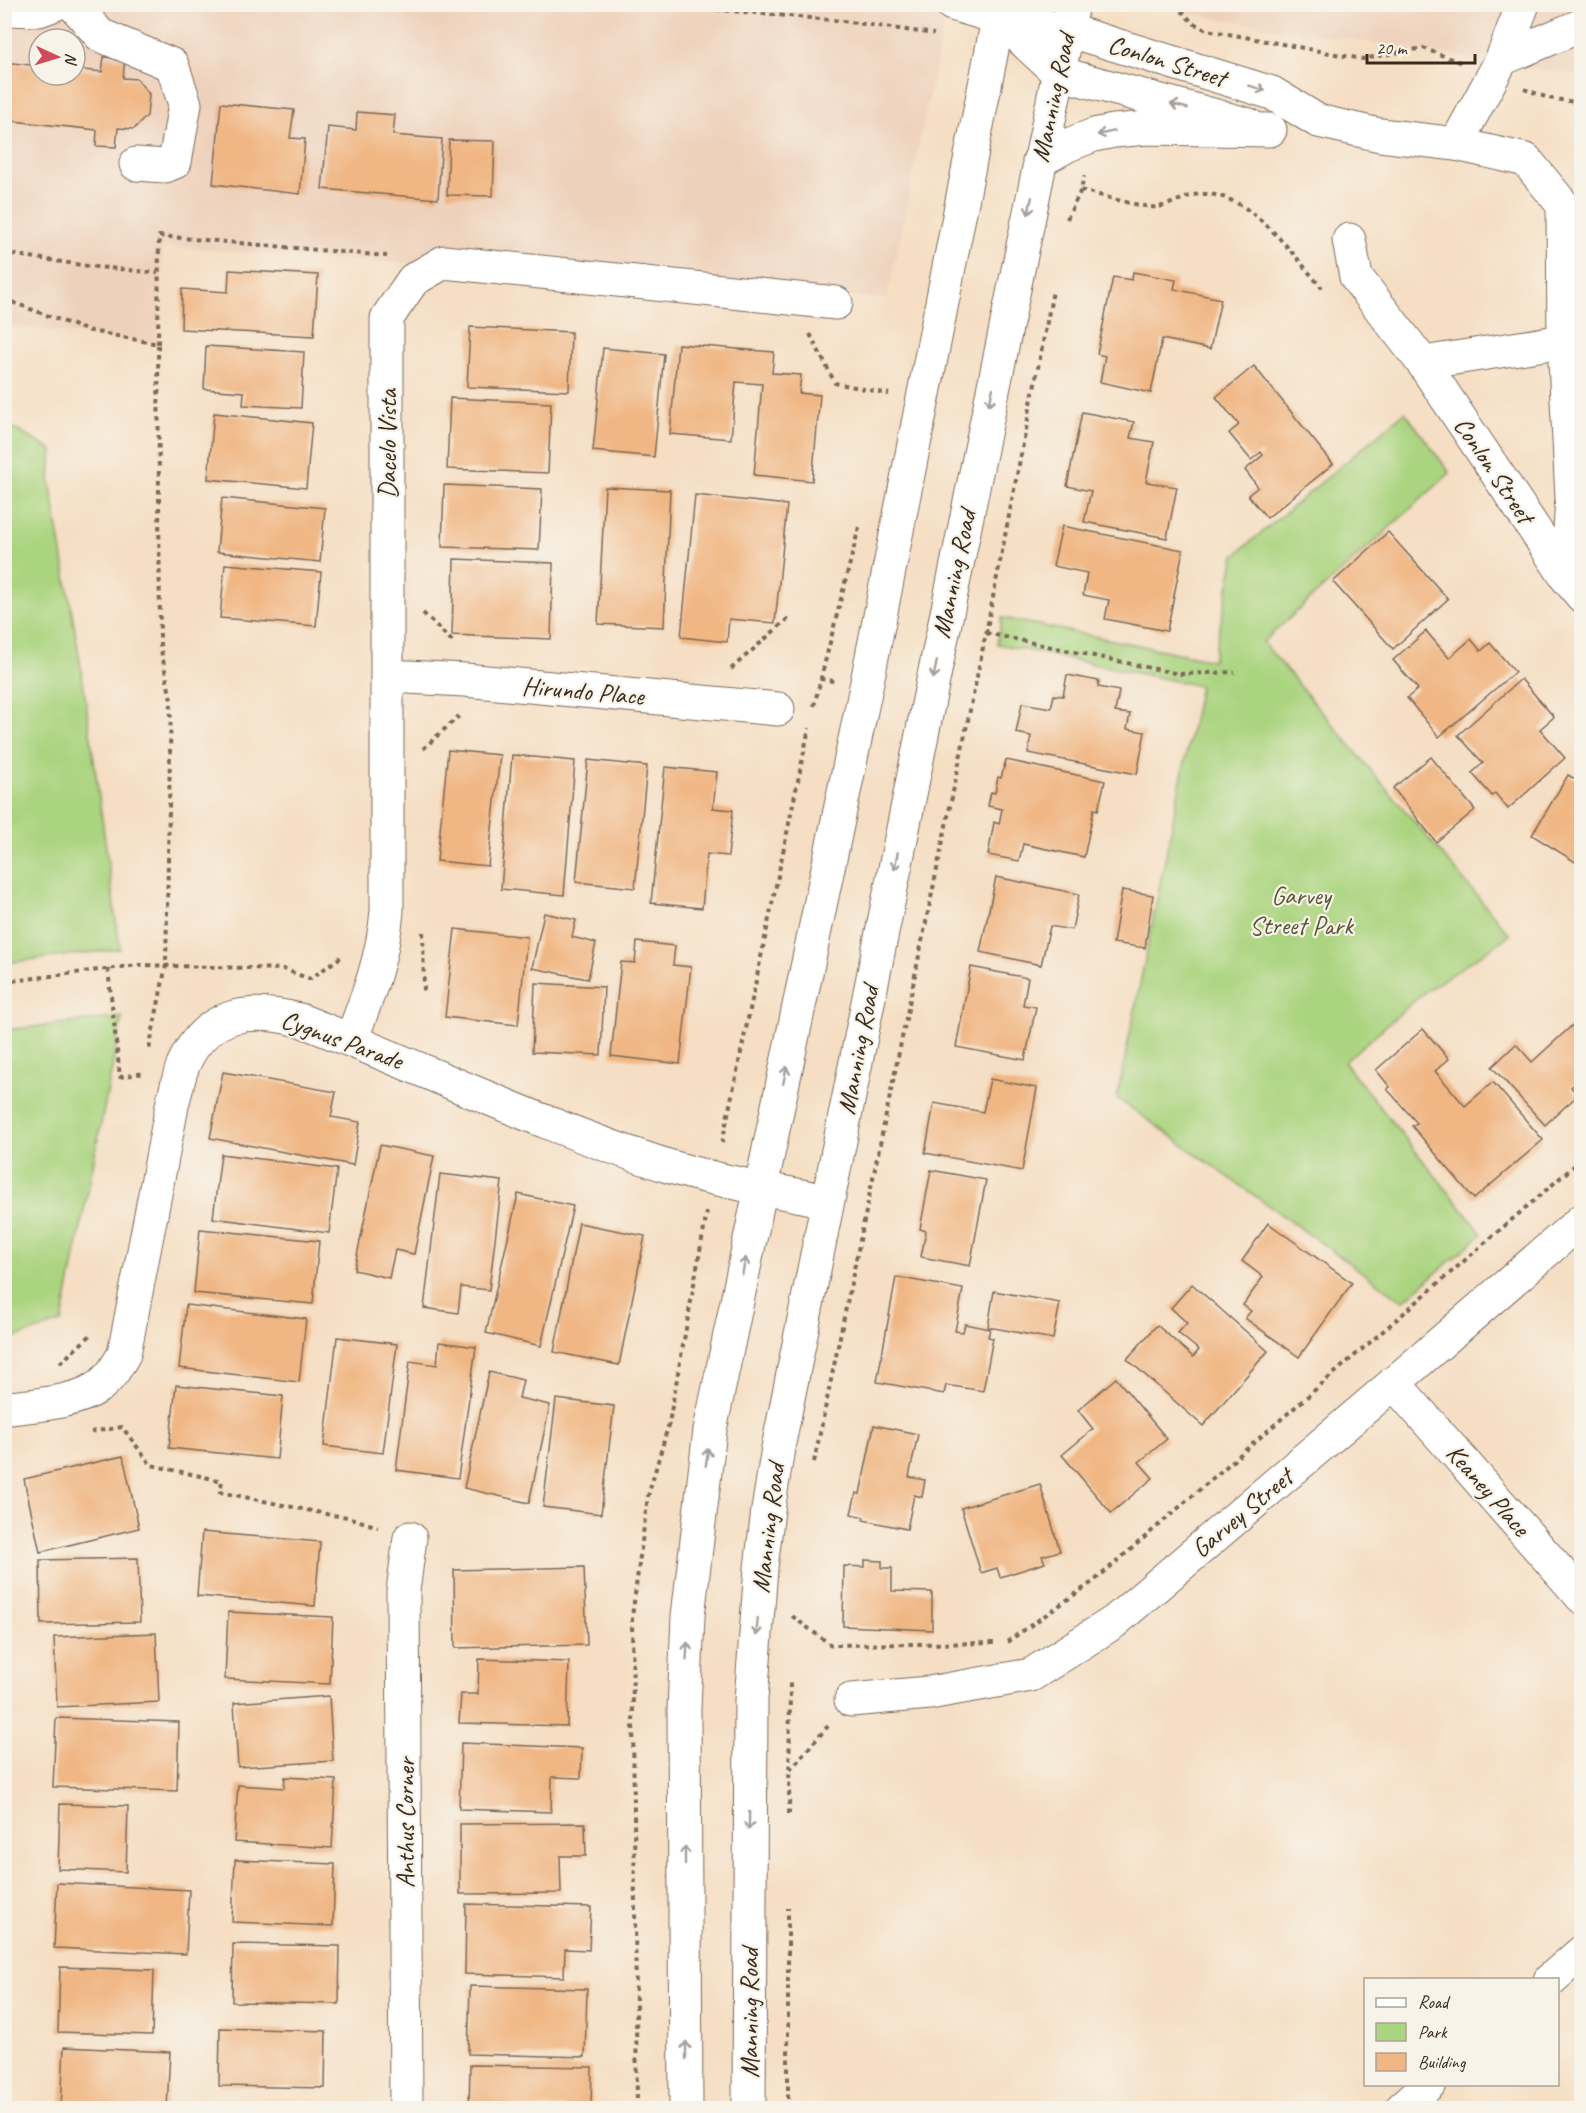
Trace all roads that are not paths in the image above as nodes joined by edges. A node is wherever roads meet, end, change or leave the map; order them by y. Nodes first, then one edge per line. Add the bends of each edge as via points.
1 (55, 4) edge
2 (73, 4) edge
3 (952, 4) edge
4 (1523, 4) edge
5 (4, 9) edge
6 (1000, 11) edge
7 (1070, 17) edge
8 (1581, 25) edge
9 (1497, 68) junction
10 (1058, 72) junction
11 (1318, 121) junction
12 (1270, 130) junction
13 (1456, 144) junction
14 (1039, 161) junction
15 (136, 164) dead end
16 (1572, 203) edge
17 (1348, 240) dead end
18 (836, 303) dead end
19 (1564, 341) junction
20 (1423, 363) junction
21 (1574, 587) edge
22 (387, 676) junction
23 (778, 710) dead end
24 (351, 1040) junction
25 (761, 1188) junction
26 (827, 1201) junction
27 (1581, 1220) edge
28 (1394, 1383) junction
29 (4, 1409) edge
30 (410, 1538) road end
31 (1581, 1597) edge
32 (851, 1700) road end
33 (1581, 1952) edge
34 (1552, 1978) edge
35 (1428, 2086) edge
36 (406, 2109) edge
37 (686, 2109) edge
38 (748, 2109) edge
39 (1402, 2109) edge

1 - 5 street via 39,10
2 - 15 street via 100,35 172,65 185,104 175,162 165,166
3 - 6 street
4 - 9 street
6 - 7 street, Conlon Street
6 - 10 street, Conlon Street
25 -> 6 street via 869,675
7 - 10 street, Manning Road
7 -> 11 street, Conlon Street via 1272,93
8 - 9 street
9 - 13 street
12 -> 10 street, Conlon Street
10 - 14 street, Manning Road
11 - 12 street, Conlon Street
11 - 13 street, Conlon Street via 1380,135
12 -> 14 street via 1114,131 1068,145
13 - 16 street, Conlon Street via 1526,159
14 -> 26 street, Manning Road
16 - 19 street, Conlon Street
17 - 20 street, Conlon Street via 1356,277
18 - 22 street, Dacelo Vista via 444,262 413,280 387,318
19 - 20 street
19 - 21 street, Conlon Street
20 - 21 street, Conlon Street
22 - 23 street, Hirundo Place
22 - 24 street, Dacelo Vista via 385,940
24 - 25 street, Cygnus Parade via 591,1140 703,1176
24 - 29 street, Cygnus Parade via 300,1020 253,1013 213,1025 197,1041 184,1062 173,1101 124,1354 113,1373 97,1388 76,1397
25 - 26 street, Cygnus Parade
37 -> 25 street via 684,1709 688,1617 711,1430
26 -> 38 street, Manning Road via 778,1448 762,1568 751,1700
27 - 28 street, Garvey Street
28 - 31 street, Keaney Place
28 - 32 street, Garvey Street via 1114,1622 1031,1675 929,1693
30 - 36 street, Anthus Corner via 404,1591
33 - 34 street
35 - 39 street

